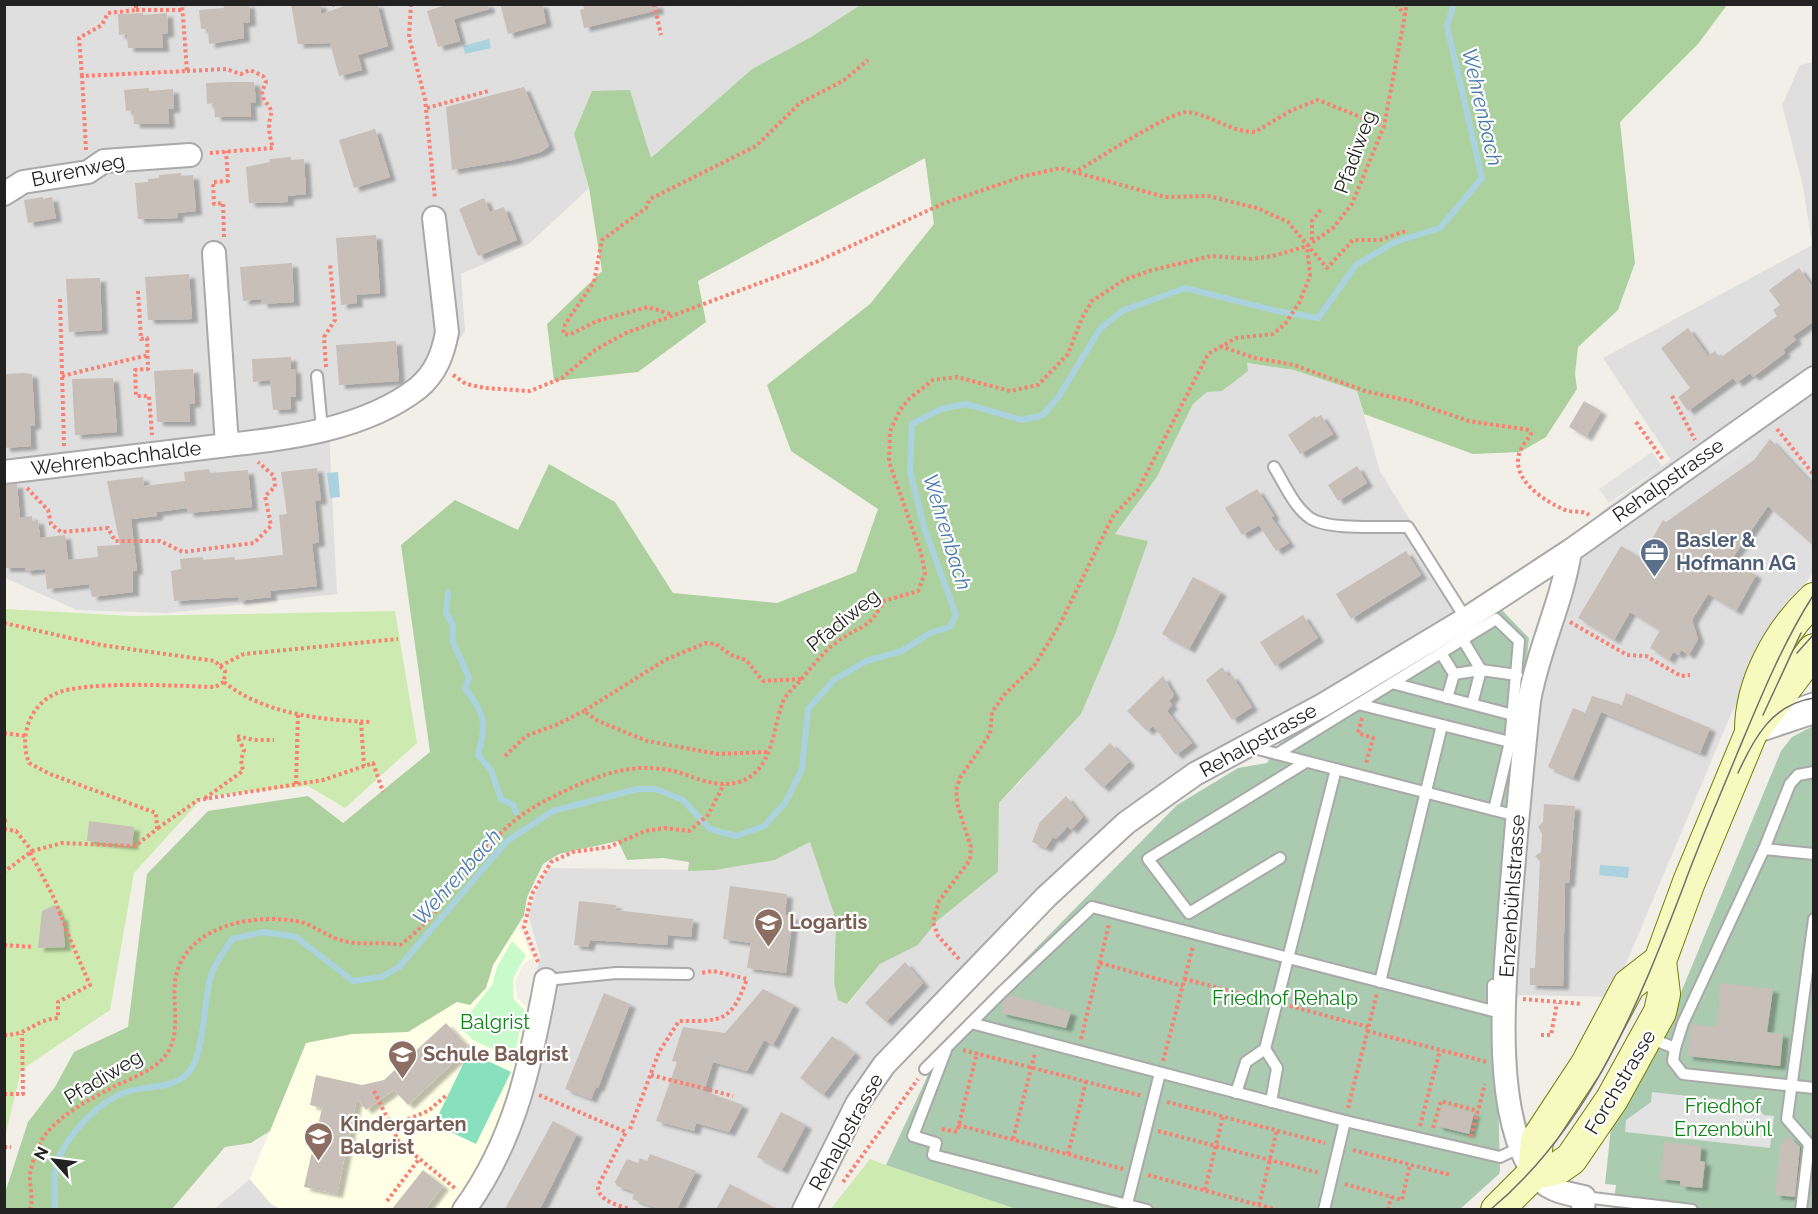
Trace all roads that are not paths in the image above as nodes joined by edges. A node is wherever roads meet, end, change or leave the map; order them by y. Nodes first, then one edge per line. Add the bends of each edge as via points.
1 (190, 155) road end
2 (4, 194) edge
3 (434, 218) road end
4 (214, 253) road end
5 (317, 376) road end
6 (1814, 378) edge
7 (321, 429) junction
8 (237, 443) junction
9 (1274, 467) dead end
10 (9, 471) edge
11 (1570, 551) junction
12 (1814, 599) edge
13 (1464, 629) junction
14 (1811, 645) edge
15 (1441, 653) junction
16 (1481, 670) junction
17 (1454, 674) junction
18 (1516, 675) junction
19 (1392, 683) junction
20 (1447, 698) junction
21 (1814, 698) edge
22 (1362, 705) junction
23 (1472, 705) junction
24 (1814, 712) edge
25 (1513, 715) junction
26 (1442, 725) junction
27 (1751, 733) junction
28 (1510, 742) junction
29 (1248, 747) junction
30 (1277, 754) junction
31 (1306, 762) junction
32 (1336, 769) junction
33 (1814, 772) edge
34 (1426, 792) junction
35 (1494, 810) junction
36 (1518, 816) junction
37 (1764, 849) junction
38 (1814, 854) edge
39 (1280, 858) dead end
40 (1189, 913) junction
41 (1814, 919) edge
42 (1184, 933) junction
43 (1288, 959) junction
44 (1660, 961) junction
45 (688, 975) dead end
46 (546, 980) joint
47 (1380, 982) junction
48 (1493, 986) dead end
49 (971, 1023) junction
50 (1661, 1043) junction
51 (948, 1046) junction
52 (1265, 1049) junction
53 (925, 1069) road end
54 (1160, 1073) junction
55 (1792, 1086) junction
56 (1814, 1088) edge
57 (1236, 1093) junction
58 (1271, 1102) junction
59 (1345, 1121) junction
60 (1527, 1160) junction
61 (1583, 1203) edge
62 (1127, 1204) junction
63 (468, 1205) edge
64 (804, 1209) edge
65 (1147, 1209) edge
66 (1324, 1209) edge
67 (1497, 1209) edge
68 (1692, 1209) edge
69 (1801, 1209) edge

1 - 2 street, Burenweg via 104,161 88,172 23,182
3 - 7 street, Wehrenbachhalde via 447,332 438,365 418,388 383,409
4 - 8 street, Wehrenbachhalde
5 - 7 lane
6 - 11 street, Rehalpstrasse
7 - 8 street, Wehrenbachhalde
8 - 10 street, Wehrenbachhalde
9 - 13 lane via 1310,518 1328,525 1408,527
11 - 13 street, Rehalpstrasse
11 - 36 street, Enzenbühlstrasse via 1565,581 1534,670
12 - 27 main road, Forchstrasse via 1785,633 1766,669 1754,696
13 - 15 lane
13 - 16 lane
13 - 18 lane via 1496,619 1519,641
13 - 29 street, Rehalpstrasse
14 - 27 main road, Forchstrasse
15 - 17 lane
15 - 19 lane
16 - 17 lane
16 - 18 lane
16 - 23 lane
17 - 20 lane
18 - 25 lane
19 - 20 lane
19 - 22 lane
20 - 23 lane
21 - 27 lane via 1784,708
22 - 26 lane
22 - 30 lane
23 - 25 lane
24 - 27 street
25 - 28 lane
26 - 28 lane
26 - 34 lane
27 - 44 main road, Forchstrasse
28 - 35 lane
29 - 30 lane
29 - 64 street, Rehalpstrasse via 1195,774 1126,823 973,971 884,1065 857,1104
30 - 31 lane
31 - 32 lane
31 - 40 lane via 1148,859
32 - 34 lane
32 - 43 lane
33 - 37 lane via 1798,775 1790,783
34 - 35 lane
34 - 47 lane
35 - 36 lane
36 - 60 street, Enzenbühlstrasse via 1503,1013 1506,1084
37 - 38 lane
37 - 50 lane via 1683,1023
39 - 40 lane
40 - 42 lane
41 - 55 lane
42 - 43 lane
42 - 49 lane via 1092,908
43 - 47 lane
43 - 52 lane
44 - 50 main road, Forchstrasse via 1664,1002
44 - 60 main road, Forchstrasse via 1629,985 1587,1065
45 - 46 lane via 616,973
46 - 63 street via 524,1089 505,1139
47 - 48 lane via 1493,1011
49 - 51 lane
49 - 54 lane
50 - 55 lane via 1683,1074
50 - 60 main road, Forchstrasse via 1612,1099 1571,1159 1558,1168
51 - 53 lane
51 - 62 lane via 913,1136 936,1143 933,1155
52 - 57 lane via 1246,1062
52 - 58 lane via 1277,1068
54 - 57 lane
54 - 62 lane
55 - 56 lane
55 - 69 lane via 1787,1119 1809,1144
57 - 58 lane
58 - 59 lane
59 - 60 lane
59 - 66 lane
60 - 61 street via 1555,1191
60 - 67 main road, Forchstrasse
61 - 68 lane
62 - 65 lane

